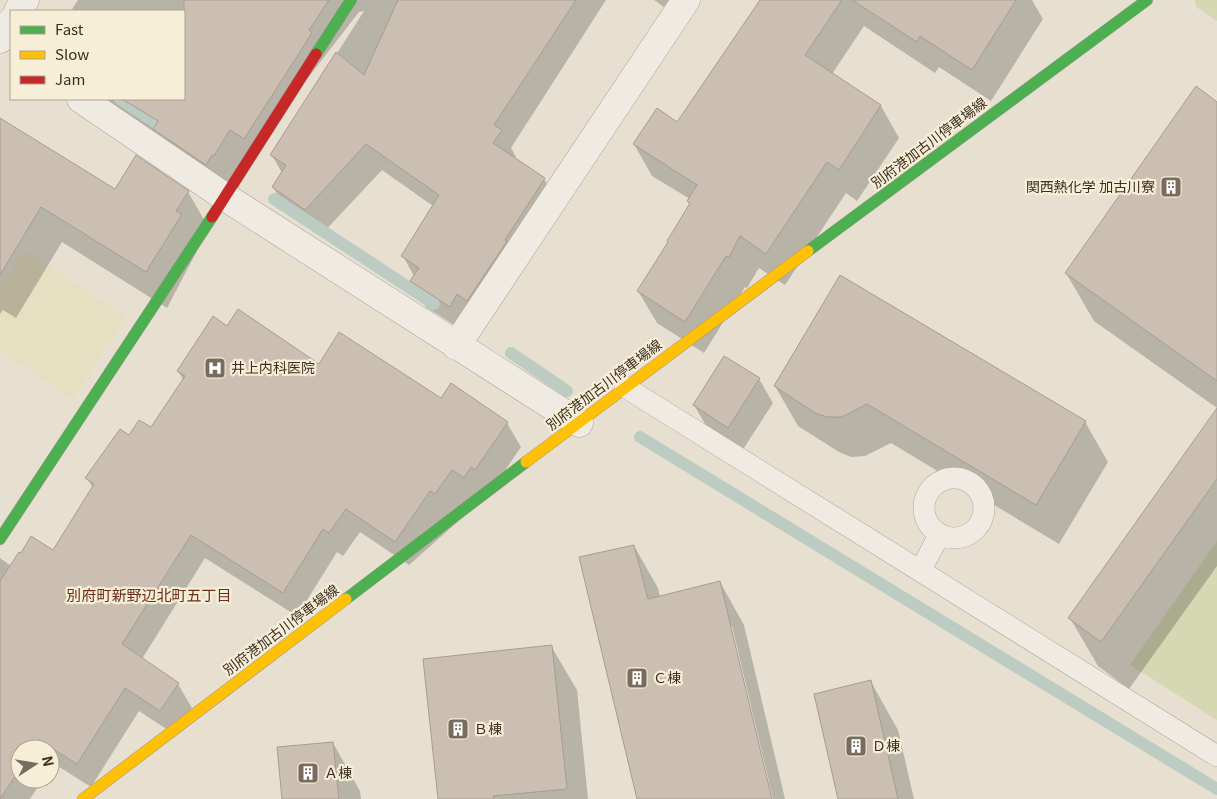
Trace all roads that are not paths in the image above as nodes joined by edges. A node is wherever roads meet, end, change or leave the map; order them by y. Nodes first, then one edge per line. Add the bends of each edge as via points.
1 (352, 0) edge
2 (686, 0) edge
3 (1141, 1) edge
4 (10, 24) edge
5 (0, 39) edge
6 (82, 100) edge
7 (225, 197) junction
8 (456, 346) junction
9 (625, 387) junction
10 (579, 423) junction
11 (940, 534) dead end
12 (0, 539) edge
13 (920, 571) junction
14 (1217, 756) edge
15 (83, 799) edge

1 - 7 main road
2 - 8 street
3 - 9 main road, 別府港加古川停車場線
4 - 5 street
6 - 7 street
7 - 8 street
7 - 12 main road
8 - 10 street
9 - 10 main road, 別府港加古川停車場線
9 - 13 lane
10 - 15 main road, 別府港加古川停車場線
11 - 13 lane
13 - 14 lane

